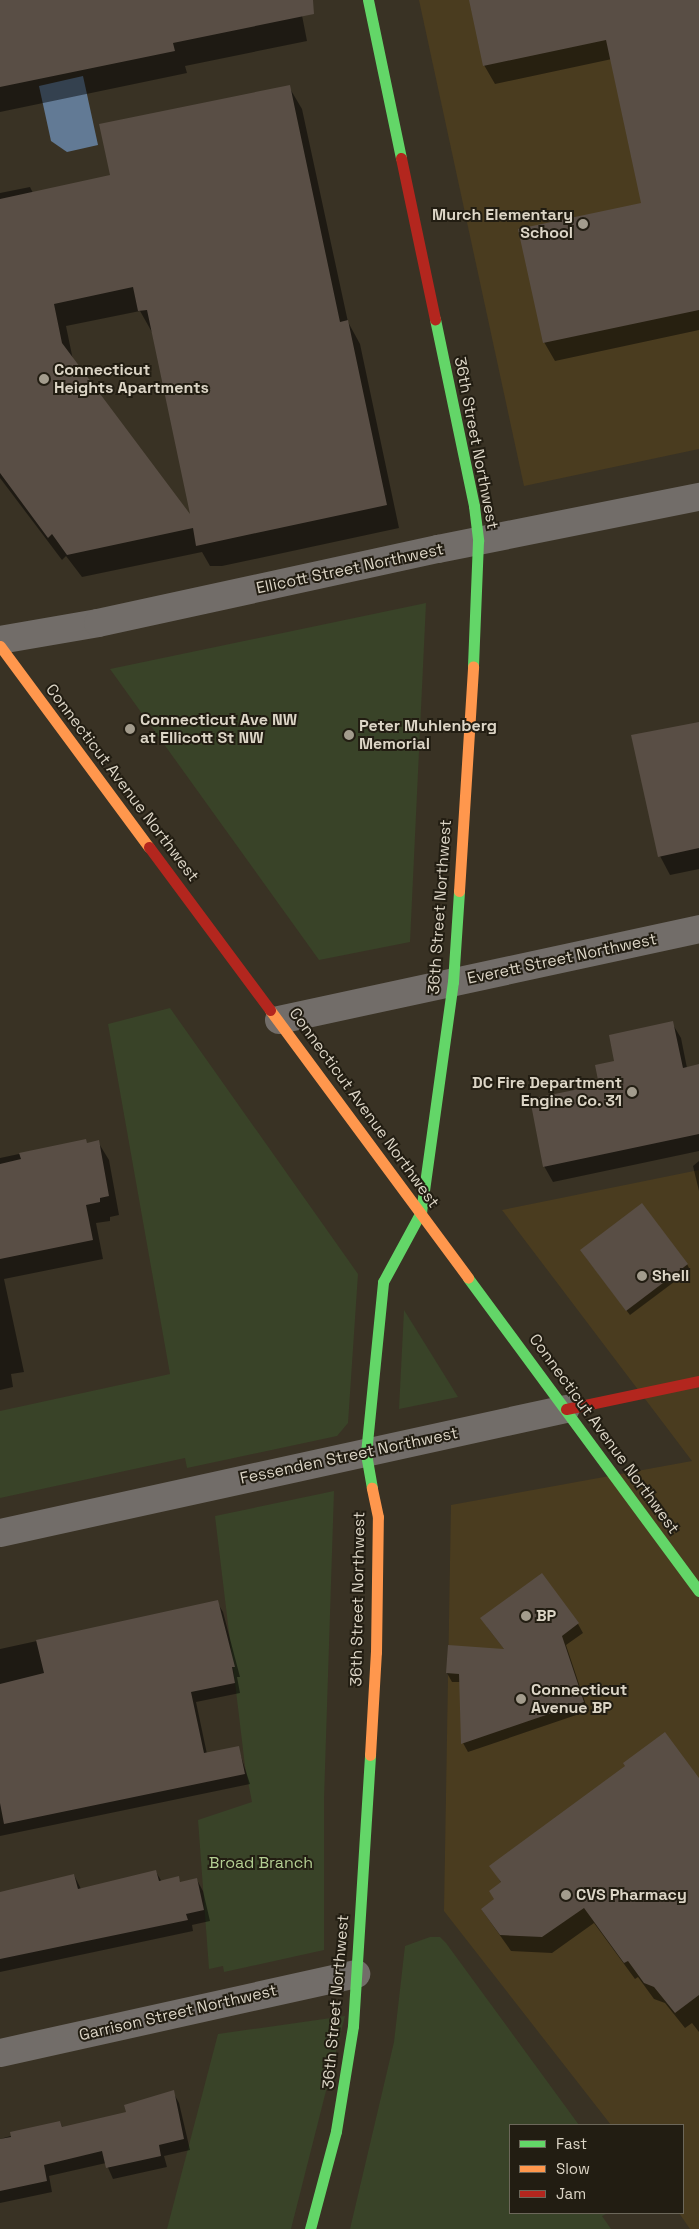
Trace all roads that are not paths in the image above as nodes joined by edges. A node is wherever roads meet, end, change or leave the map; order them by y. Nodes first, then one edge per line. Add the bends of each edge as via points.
1 (368, 0) edge
2 (699, 497) edge
3 (478, 542) junction
4 (0, 640) edge
5 (0, 646) edge
6 (699, 929) edge
7 (453, 982) junction
8 (279, 1020) junction
9 (421, 1212) junction
10 (699, 1381) edge
11 (566, 1409) junction
12 (366, 1453) junction
13 (0, 1533) edge
14 (699, 1591) edge
15 (356, 1974) junction
16 (0, 2053) edge
17 (310, 2229) edge

1 - 3 street, 36th Street Northwest via 474,506
2 - 3 street, Ellicott Street Northwest
3 - 4 street, Ellicott Street Northwest via 98,624
3 - 7 street, 36th Street Northwest
5 - 8 street, Connecticut Avenue Northwest
6 - 7 street, Everett Street Northwest
7 - 8 street, Everett Street Northwest
7 - 9 street, 36th Street Northwest
8 - 9 street, Connecticut Avenue Northwest
9 - 11 street, Connecticut Avenue Northwest
9 - 12 street, 36th Street Northwest via 383,1282
10 - 11 street, Fessenden Street Northwest
11 - 12 street, Fessenden Street Northwest
11 - 14 street, Connecticut Avenue Northwest
12 - 13 street, Fessenden Street Northwest
12 - 15 street, 36th Street Northwest via 378,1517 376,1652
15 - 16 street, Garrison Street Northwest
15 - 17 street, 36th Street Northwest via 343,2096

